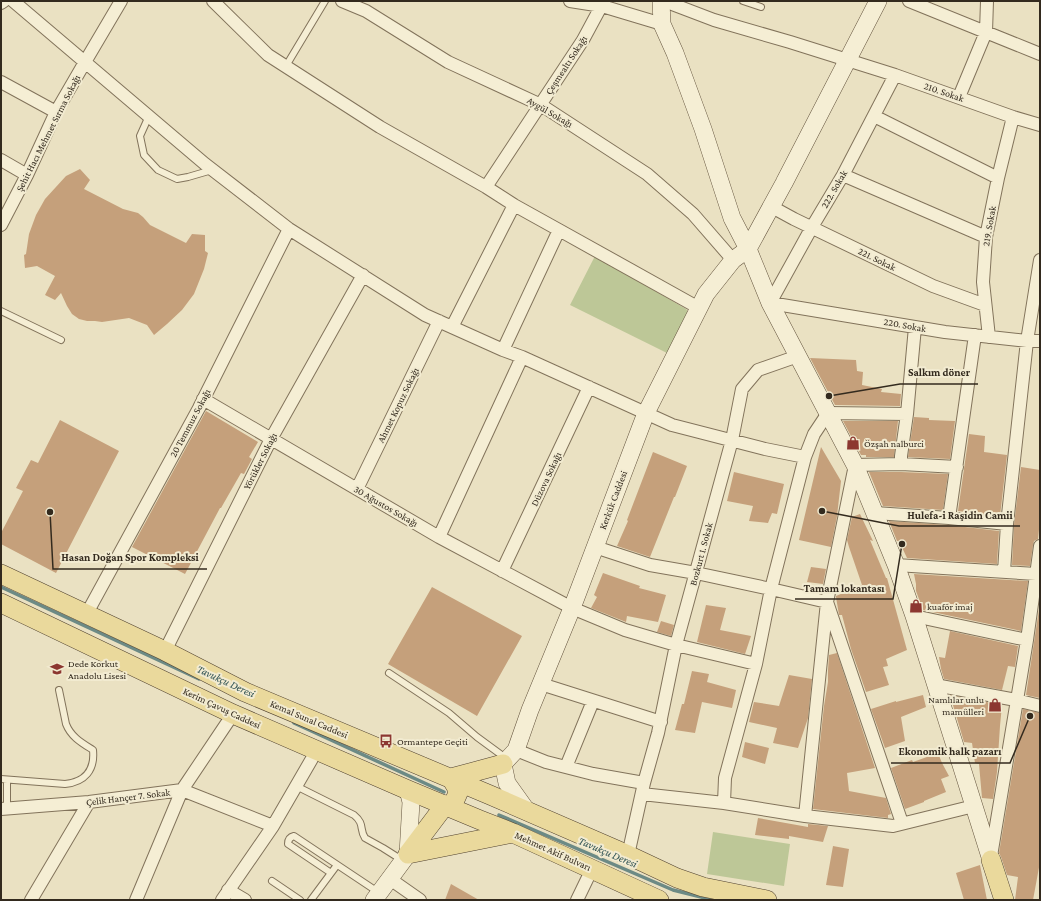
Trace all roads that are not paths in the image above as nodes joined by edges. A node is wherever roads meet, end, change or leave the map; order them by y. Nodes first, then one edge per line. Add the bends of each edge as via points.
1 (4, 1) edge
2 (13, 1) edge
3 (213, 1) edge
4 (325, 1) edge
5 (342, 1) edge
6 (570, 1) edge
7 (661, 1) edge
8 (664, 1) edge
9 (743, 1) edge
10 (878, 1) edge
11 (909, 1) edge
12 (987, 1) edge
13 (1, 3) edge
14 (115, 3) edge
15 (603, 3) edge
16 (761, 7) dead end
17 (662, 24) junction
18 (986, 32) junction
19 (1040, 54) edge
20 (848, 60) junction
21 (84, 62) junction
22 (286, 66) junction
23 (895, 75) junction
24 (1, 82) edge
25 (959, 97) junction
26 (541, 105) junction
27 (56, 112) junction
28 (149, 116) junction
29 (874, 116) junction
30 (1013, 117) junction
31 (1040, 125) edge
32 (1, 160) edge
33 (213, 170) junction
34 (27, 175) junction
35 (843, 175) junction
36 (998, 178) junction
37 (486, 187) junction
38 (514, 205) junction
39 (772, 207) junction
40 (1, 225) edge
41 (812, 227) junction
42 (289, 229) junction
43 (559, 230) junction
44 (986, 237) junction
45 (748, 249) junction
46 (733, 260) junction
47 (1040, 260) edge
48 (363, 275) junction
49 (1038, 287) edge
50 (770, 303) junction
51 (985, 305) junction
52 (699, 308) junction
53 (1, 311) edge
54 (438, 321) junction
55 (452, 327) junction
56 (915, 327) junction
57 (975, 335) junction
58 (989, 337) junction
59 (61, 340) dead end
60 (1027, 341) junction
61 (1040, 341) edge
62 (503, 350) junction
63 (798, 356) junction
64 (522, 357) junction
65 (589, 387) junction
66 (203, 399) junction
67 (646, 413) junction
68 (828, 413) junction
69 (907, 414) junction
70 (271, 439) junction
71 (732, 440) junction
72 (805, 457) junction
73 (901, 464) junction
74 (855, 465) junction
75 (957, 467) junction
76 (357, 489) junction
77 (875, 513) junction
78 (949, 518) junction
79 (1007, 524) junction
80 (439, 537) junction
81 (1040, 546) edge
82 (595, 547) junction
83 (896, 565) junction
84 (502, 571) junction
85 (1004, 572) junction
86 (696, 573) junction
87 (1, 574) edge
88 (1036, 574) junction
89 (771, 589) junction
90 (828, 602) junction
91 (1, 603) edge
92 (572, 608) junction
93 (86, 614) junction
94 (914, 616) junction
95 (1026, 640) junction
96 (676, 645) junction
97 (165, 651) junction
98 (756, 664) junction
99 (388, 673) dead end
100 (541, 684) junction
101 (935, 685) junction
102 (59, 690) dead end
103 (1016, 700) junction
104 (594, 701) junction
105 (1040, 706) edge
106 (233, 714) junction
107 (661, 722) junction
108 (317, 750) junction
109 (509, 758) junction
110 (566, 767) junction
111 (451, 778) junction
112 (4, 779) edge
113 (296, 786) junction
114 (643, 788) junction
115 (182, 790) junction
116 (408, 790) junction
117 (490, 795) junction
118 (89, 802) junction
119 (724, 803) junction
120 (445, 805) junction
121 (974, 806) junction
122 (4, 809) edge
123 (527, 811) junction
124 (805, 816) junction
125 (480, 820) junction
126 (902, 823) junction
127 (274, 826) junction
128 (513, 833) junction
129 (628, 855) junction
130 (405, 858) junction
131 (991, 860) junction
132 (337, 865) junction
133 (592, 869) junction
134 (331, 873) junction
135 (390, 879) junction
136 (272, 881) dead end
137 (225, 895) edge
138 (376, 897) edge
139 (652, 899) edge
140 (31, 900) edge
141 (136, 900) edge
142 (245, 900) edge
143 (300, 900) edge
144 (311, 900) edge
145 (420, 900) edge
146 (577, 900) edge
147 (767, 900) edge
148 (997, 900) edge
149 (1004, 900) edge

1 - 13 street
2 - 21 street
3 - 22 street via 268,55
4 - 22 lane
5 - 26 street, Aygül Sokağı via 366,11 448,62
6 - 15 street
7 - 17 street
8 - 20 street, 210. Sokak via 714,20
9 - 16 lane
10 - 20 street
11 - 18 street
12 - 18 street
14 - 21 street, Şehit Hacı Mehmet Sırma Sokağı
15 - 17 street
15 - 26 street, Çeşmealtı Sokağı
17 - 45 street via 703,129 732,218
18 - 19 street
18 - 25 street
20 - 23 street, 210. Sokak
20 - 39 street
21 - 27 street, Şehit Hacı Mehmet Sırma Sokağı
21 - 28 street
22 - 37 street via 380,127
23 - 25 street, 210. Sokak
23 - 29 street, 222. Sokak
24 - 27 street
25 - 30 street, 210. Sokak
26 - 37 street, Çeşmealtı Sokağı
26 - 46 street, Aygül Sokağı via 647,174 693,214
27 - 34 street, Şehit Hacı Mehmet Sırma Sokağı
28 - 33 street
28 - 33 lane via 140,136 144,155 158,170 177,179
29 - 35 street, 222. Sokak
29 - 36 street
30 - 31 street, 210. Sokak
30 - 36 street, 219. Sokak
32 - 34 street
33 - 42 street
34 - 40 street, Şehit Hacı Mehmet Sırma Sokağı
35 - 41 street, 222. Sokak
35 - 44 street
36 - 44 street, 219. Sokak
37 - 38 street
38 - 43 street
38 - 55 street
39 - 41 street, 221. Sokak
39 - 45 street
41 - 50 street, 222. Sokak
41 - 51 street, 221. Sokak via 933,286
42 - 48 street
42 - 66 street, 20 Temmuz Sokağı
43 - 52 street
43 - 62 street
44 - 51 street, 219. Sokak via 983,282
45 - 46 street, Kerkük Caddesi
45 - 50 street
46 - 52 street, Kerkük Caddesi via 706,294
47 - 49 street
48 - 54 street
48 - 70 street, Yörükler Sokağı
49 - 60 street
50 - 56 street, 220. Sokak
50 - 63 street
51 - 58 street, 219. Sokak
52 - 67 street, Kerkük Caddesi
53 - 59 lane
54 - 55 street
54 - 76 street, Ahmet Kopuz Sokağı
55 - 62 street
56 - 57 street, 220. Sokak
56 - 69 street
57 - 58 street, 220. Sokak
57 - 75 street
58 - 60 street, 220. Sokak
60 - 61 street, 220. Sokak
60 - 79 street
62 - 64 street
63 - 68 street
63 - 71 street, Bozkurt 1. Sokak via 758,370 742,389
64 - 65 street
64 - 80 street
65 - 67 street
65 - 84 street, Düzova Sokağı
66 - 70 street, 30 Ağustos Sokağı
66 - 93 street, 20 Temmuz Sokağı
67 - 71 street via 672,424
67 - 82 street, Kerkük Caddesi
68 - 69 street
68 - 72 street via 814,434
68 - 74 street
69 - 73 street
70 - 76 street, 30 Ağustos Sokağı
70 - 97 street, Yörükler Sokağı
71 - 72 street
71 - 86 street, Bozkurt 1. Sokak
72 - 89 street
73 - 74 street
73 - 75 street
74 - 77 street
74 - 90 street
75 - 78 street
76 - 80 street, 30 Ağustos Sokağı
77 - 78 street
77 - 83 street
78 - 79 street
79 - 85 street
80 - 84 street, 30 Ağustos Sokağı
81 - 88 street
82 - 86 street via 650,565
82 - 92 street, Kerkük Caddesi
83 - 85 street
83 - 94 street
84 - 92 street, 30 Ağustos Sokağı
85 - 88 street
86 - 89 street
86 - 96 street, Bozkurt 1. Sokak
87 - 93 main road, Kemal Sunal Caddesi
88 - 95 street
89 - 90 street
89 - 98 street
90 - 124 street
90 - 126 street
91 - 106 main road, Kerim Çavuş Caddesi
92 - 96 street, 30 Ağustos Sokağı via 625,630
92 - 100 street, Kerkük Caddesi
93 - 97 main road, Kemal Sunal Caddesi
94 - 95 street
94 - 101 street
95 - 103 street
96 - 98 street, 30 Ağustos Sokağı
96 - 107 street, Bozkurt 1. Sokak
97 - 111 main road, Kemal Sunal Caddesi via 245,692
98 - 119 street via 725,778
99 - 109 lane via 449,713 477,737
100 - 104 street
100 - 109 street, Kerkük Caddesi
101 - 103 street
101 - 121 street
102 - 112 lane via 68,729 74,737 93,750 94,758 89,771 79,781 65,784
103 - 105 street
103 - 131 street
104 - 107 street
104 - 110 street
106 - 108 main road, Kerim Çavuş Caddesi
106 - 115 street
107 - 114 street, Bozkurt 1. Sokak
108 - 113 street
108 - 116 main road, Kerim Çavuş Caddesi
109 - 110 street
109 - 111 main road
109 - 117 main road
109 - 123 street via 506,783
110 - 114 street
111 - 117 main road, Kemal Sunal Caddesi
111 - 120 main road via 458,788 458,793 452,804
112 - 122 lane
113 - 127 street
113 - 130 lane via 354,815 360,821 364,838
114 - 119 street
114 - 129 street, Bozkurt 1. Sokak
115 - 118 street, Çelik Hançer 7. Sokak
115 - 127 street, Çelik Hançer 7. Sokak
115 - 141 street
116 - 120 main road, Kerim Çavuş Caddesi
116 - 130 street via 410,802
117 - 123 main road
117 - 125 main road via 479,809
118 - 122 street, Çelik Hançer 7. Sokak
118 - 140 street
119 - 124 street
120 - 125 main road, Mehmet Akif Bulvarı
120 - 130 main road
121 - 126 street
121 - 131 street
123 - 129 main road
124 - 126 street via 893,826
125 - 128 main road, Mehmet Akif Bulvarı
127 - 137 street
128 - 130 main road
128 - 133 main road, Mehmet Akif Bulvarı
129 - 147 main road via 703,887
130 - 135 street
131 - 148 main road
131 - 149 main road
132 - 134 lane
132 - 134 lane via 294,836 290,838 288,844
132 - 138 lane
133 - 139 main road, Mehmet Akif Bulvarı
133 - 146 street
134 - 144 lane
135 - 138 street
135 - 145 street
136 - 143 lane
137 - 142 street

